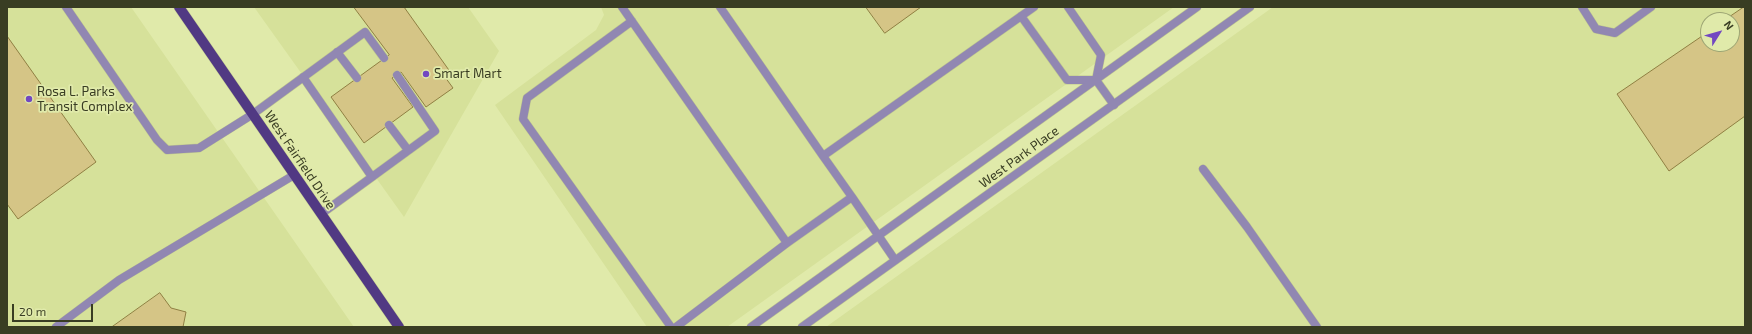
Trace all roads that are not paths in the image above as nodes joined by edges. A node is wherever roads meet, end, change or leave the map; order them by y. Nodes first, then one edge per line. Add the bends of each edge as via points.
1 (66, 7) edge
2 (179, 7) edge
3 (622, 7) edge
4 (720, 7) edge
5 (1034, 7) edge
6 (1068, 7) edge
7 (1197, 7) edge
8 (1250, 7) edge
9 (1582, 7) edge
10 (1651, 7) edge
11 (1021, 16) junction
12 (632, 21) junction
13 (337, 52) junction
14 (384, 58) dead end
15 (397, 76) dead end
16 (303, 77) junction
17 (356, 78) dead end
18 (1096, 80) junction
19 (1114, 105) junction
20 (253, 114) junction
21 (389, 125) dead end
22 (408, 150) junction
23 (823, 156) junction
24 (1203, 169) dead end
25 (294, 174) junction
26 (372, 177) junction
27 (852, 197) junction
28 (321, 214) junction
29 (878, 236) junction
30 (787, 243) junction
31 (895, 260) junction
32 (56, 327) edge
33 (399, 327) edge
34 (671, 327) edge
35 (676, 327) edge
36 (751, 327) edge
37 (802, 327) edge
38 (1317, 327) edge

1 - 20 street via 157,140 167,150 199,148
2 - 20 main road, West Fairfield Drive
3 - 12 street
4 - 23 street
5 - 11 street
6 - 18 street via 1101,55
7 - 18 street, West Park Place
8 - 19 street, West Park Place
9 - 10 street via 1596,29 1615,33
11 - 18 street via 1067,80
11 - 23 street
12 - 30 street
12 - 34 street via 527,98 524,119
13 - 14 street via 365,32
13 - 16 street
13 - 17 street
15 - 22 street via 435,131
16 - 20 street
16 - 26 street
18 - 19 street
18 - 29 street, West Park Place
19 - 31 street, West Park Place
20 - 25 main road, West Fairfield Drive
21 - 22 street
22 - 26 street
23 - 27 street
24 - 38 street
25 - 28 main road, West Fairfield Drive
25 - 32 street via 119,280
26 - 28 street
27 - 29 street
27 - 30 street
28 - 33 main road, West Fairfield Drive
29 - 31 street
29 - 36 street, West Park Place
30 - 35 street
31 - 37 street, West Park Place

